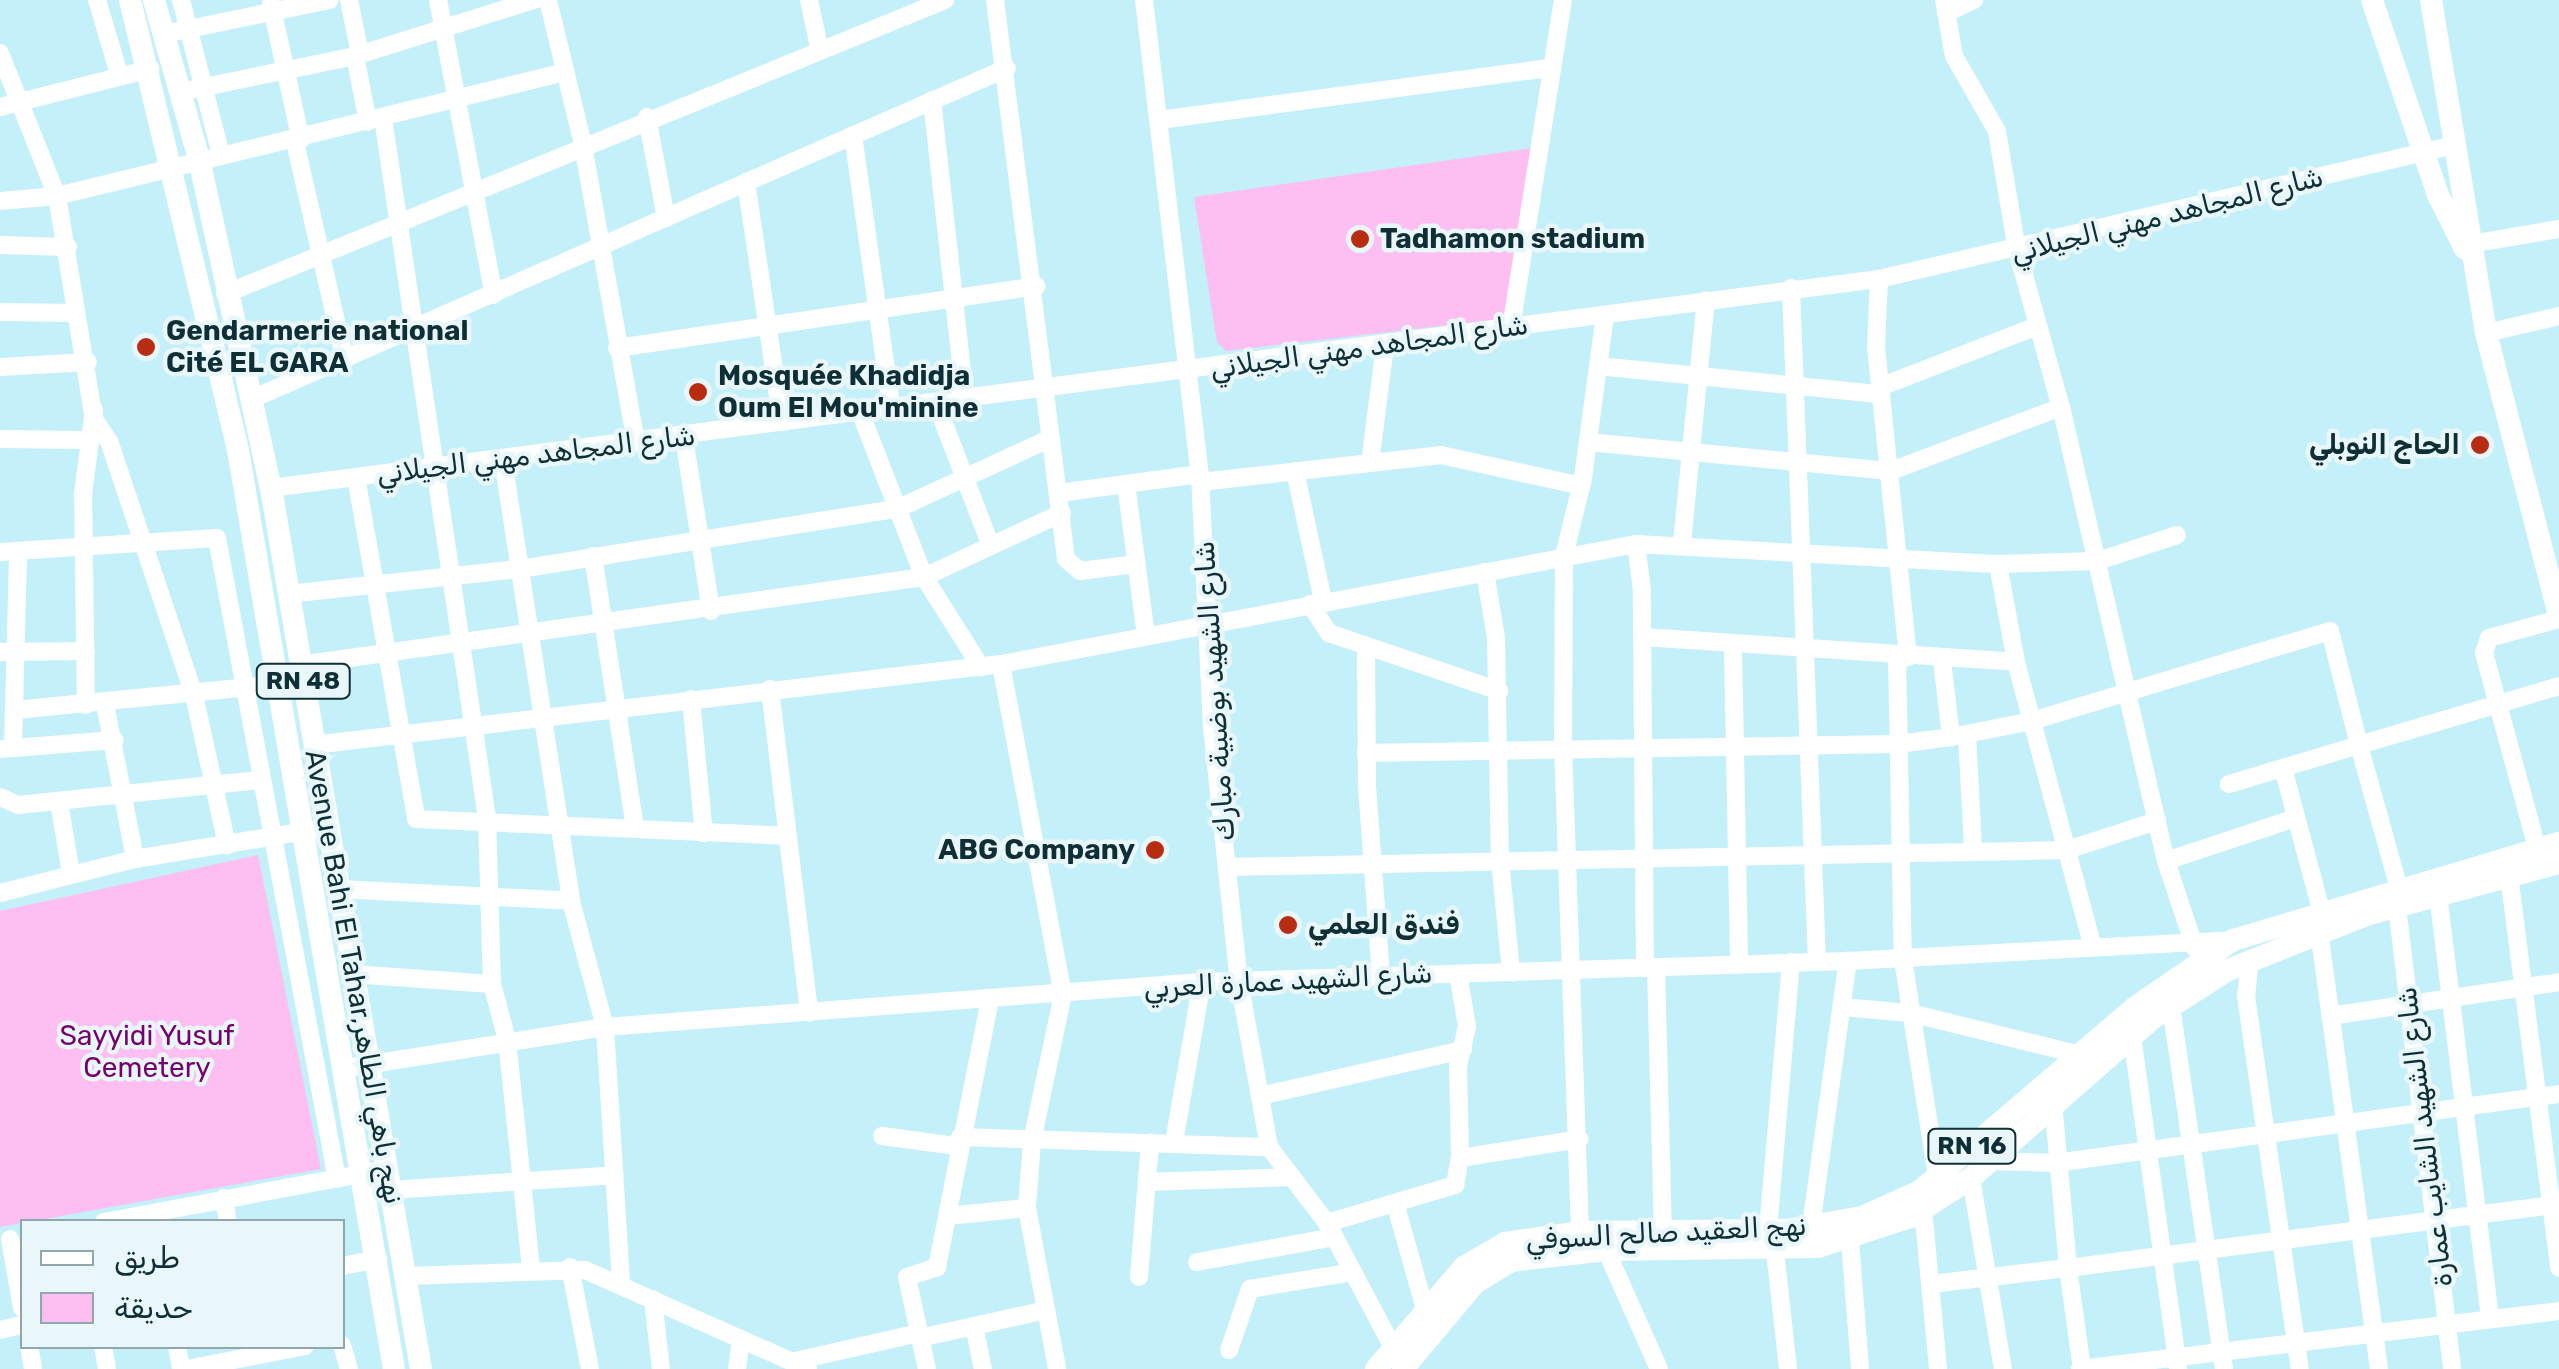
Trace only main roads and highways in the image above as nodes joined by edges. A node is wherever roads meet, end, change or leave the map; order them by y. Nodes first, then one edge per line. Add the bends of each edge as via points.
1 (130, 0) edge
2 (154, 0) edge
3 (2372, 0) edge
4 (2431, 0) edge
5 (2470, 251) junction
6 (2559, 617) edge
7 (315, 829) junction
8 (2548, 845) edge
9 (2559, 863) edge
10 (2398, 896) junction
11 (2320, 921) junction
12 (2232, 940) junction
13 (2195, 949) junction
14 (2250, 959) junction
15 (2228, 970) junction
16 (357, 1066) junction
17 (382, 1178) junction
18 (1772, 1240) junction
19 (394, 1369) edge
20 (420, 1369) edge
21 (1376, 1369) edge
22 (1403, 1369) edge

1 - 7 main road, Avenue Bahi El Tahar,نهج باهي الطاهر / RN 48 via 238,450
2 - 7 main road, Avenue Bahi El Tahar,نهج باهي الطاهر / RN 48 via 180,92 210,157 226,294 272,488 313,745
3 - 5 main road via 2445,213
4 - 5 main road
5 - 6 main road
7 - 16 main road, Avenue Bahi El Tahar,نهج باهي الطاهر / RN 48
7 - 16 main road, Avenue Bahi El Tahar,نهج باهي الطاهر / RN 48 via 338,889 353,974
8 - 10 main road, نهج العقيد صالح السوفي / RN 16
9 - 10 main road, نهج العقيد صالح السوفي / RN 16 via 2438,894
10 - 11 main road, نهج العقيد صالح السوفي / RN 16
11 - 12 main road, نهج العقيد صالح السوفي / RN 16
11 - 14 main road, نهج العقيد صالح السوفي / RN 16
12 - 13 main road, نهج العقيد صالح السوفي / RN 16
12 - 14 main road
13 - 15 main road
13 - 18 main road, نهج العقيد صالح السوفي / RN 16 via 1936,1177 1890,1206
14 - 15 main road, نهج العقيد صالح السوفي / RN 16
15 - 18 main road, نهج العقيد صالح السوفي / RN 16 via 2132,1036 1971,1178 1923,1210 1850,1240
16 - 17 main road, Avenue Bahi El Tahar,نهج باهي الطاهر / RN 48
17 - 19 main road, Avenue Bahi El Tahar,نهج باهي الطاهر / RN 48 via 378,1259
17 - 20 main road, Avenue Bahi El Tahar,نهج باهي الطاهر / RN 48
18 - 21 main road, نهج العقيد صالح السوفي / RN 16 via 1663,1231 1580,1232 1505,1243 1464,1267
18 - 22 main road, نهج العقيد صالح السوفي / RN 16 via 1531,1256 1491,1270

